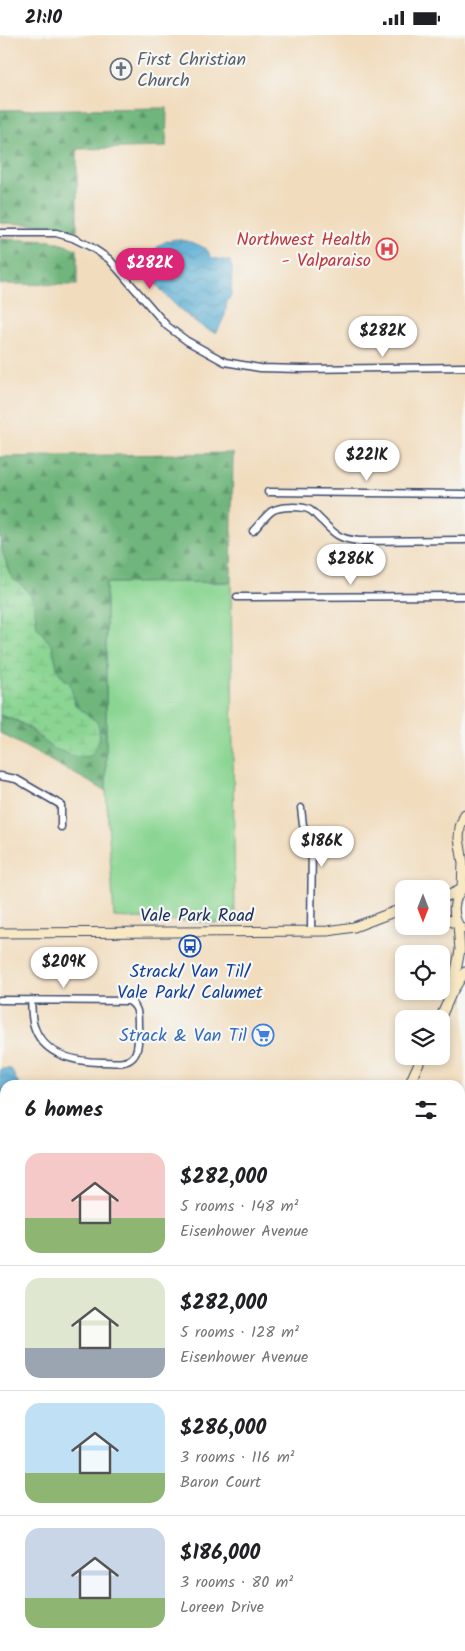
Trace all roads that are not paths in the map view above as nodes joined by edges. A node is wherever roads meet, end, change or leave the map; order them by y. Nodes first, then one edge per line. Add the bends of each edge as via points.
1 (0, 233) edge
2 (465, 367) edge
3 (268, 492) dead end
4 (465, 494) edge
5 (253, 531) dead end
6 (465, 540) edge
7 (465, 596) edge
8 (237, 597) dead end
9 (0, 776) edge
10 (301, 808) dead end
11 (465, 818) edge
12 (61, 827) dead end
13 (462, 888) edge
14 (450, 894) edge
15 (395, 912) edge
16 (391, 914) junction
17 (395, 914) edge
18 (450, 921) edge
19 (458, 924) junction
20 (311, 931) junction
21 (0, 933) edge
22 (465, 933) edge
23 (465, 972) edge
24 (452, 992) junction
25 (0, 1000) edge
26 (30, 1000) junction
27 (444, 1010) edge
28 (418, 1065) edge
29 (411, 1080) edge

1 - 2 street via 56,233 91,247 109,259 167,326 218,360 260,368
3 - 4 street
5 - 6 street via 270,512 298,508 312,511 338,537 348,540
7 - 8 street
9 - 12 street via 16,779 61,805
10 - 20 street via 303,825 312,843
11 - 13 main road via 459,838
13 - 14 main road
13 - 19 main road via 454,907
15 - 16 main road, Vale Park Road
16 - 17 main road, Vale Park Road
16 - 20 main road, Vale Park Road via 341,930
18 - 19 main road
19 - 22 main road
19 - 24 main road via 460,950
20 - 21 main road, Vale Park Road
23 - 24 main road
24 - 27 main road
25 - 26 street
26 - 26 street via 34,1027 42,1040 61,1055 92,1062 126,1062 134,1057 138,1048 138,1011 129,1001
28 - 29 main road

